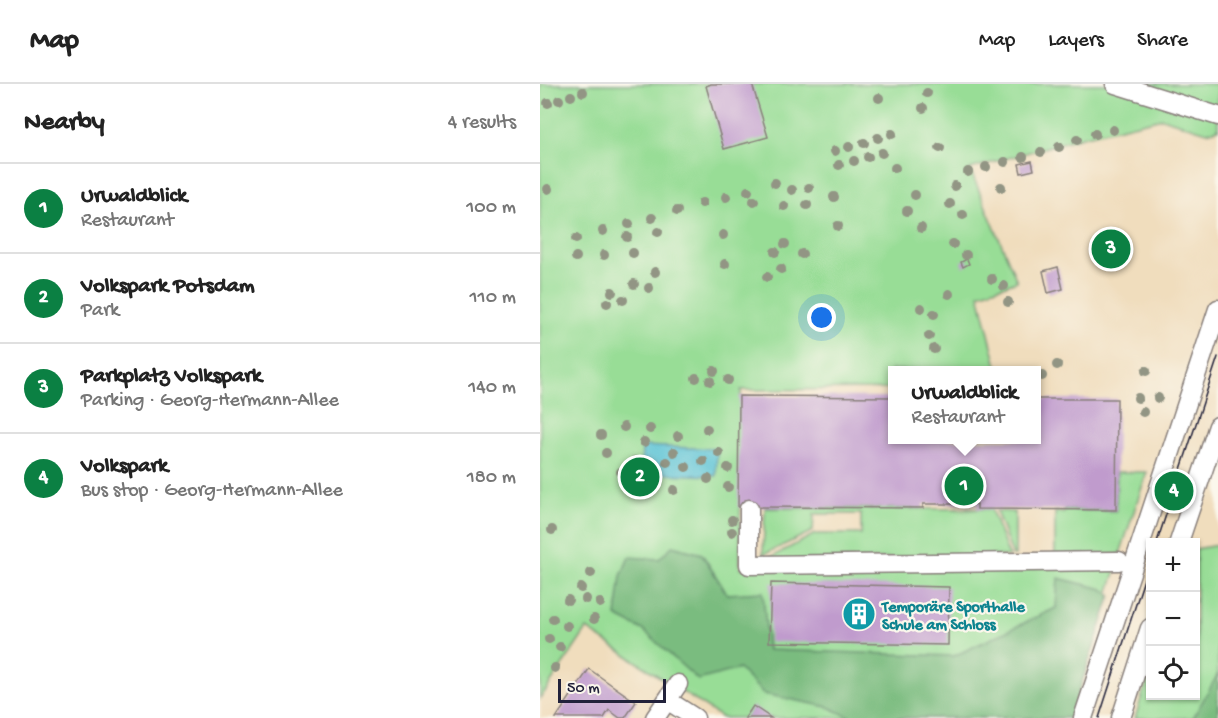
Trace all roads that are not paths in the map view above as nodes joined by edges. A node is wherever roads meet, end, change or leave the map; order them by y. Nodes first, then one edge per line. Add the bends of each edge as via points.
1 (1115, 84) edge
2 (1218, 116) edge
3 (1218, 309) edge
4 (1211, 350) edge
5 (1218, 426) edge
6 (1213, 456) edge
7 (749, 509) dead end
8 (1181, 538) edge
9 (1119, 561) dead end
10 (1146, 640) edge
11 (678, 684) dead end
12 (667, 700) junction
13 (655, 718) edge
14 (695, 718) edge
15 (1083, 718) edge
16 (1121, 718) edge

1 - 2 street
3 - 4 street
4 - 15 street
5 - 6 street
6 - 8 street
7 - 9 street via 749,566
10 - 16 street
11 - 12 street
12 - 13 street
12 - 14 street

